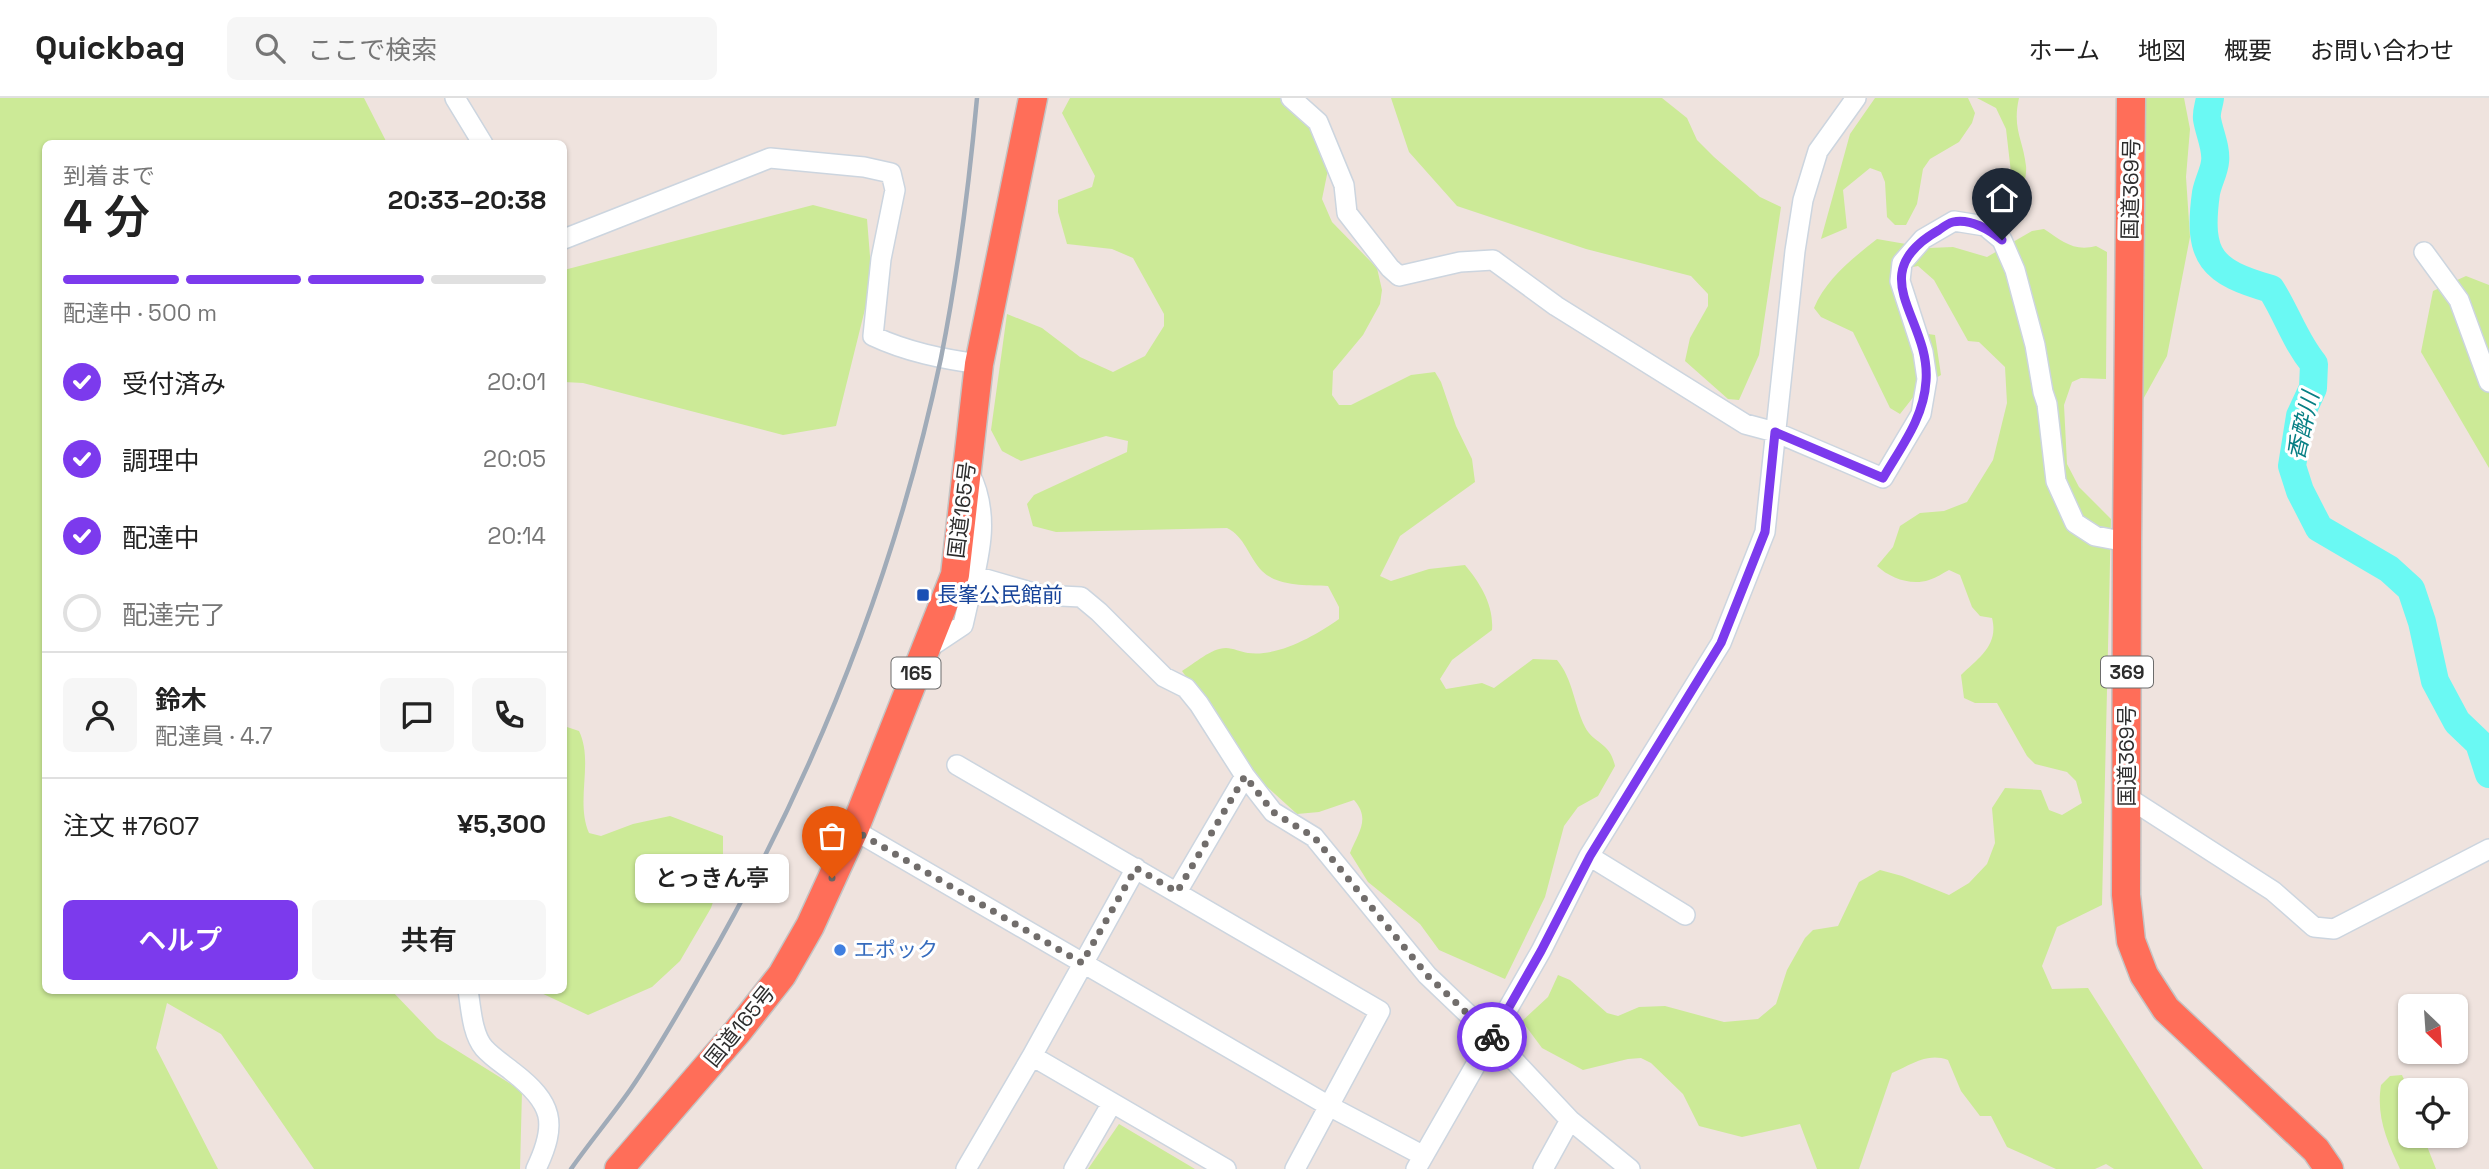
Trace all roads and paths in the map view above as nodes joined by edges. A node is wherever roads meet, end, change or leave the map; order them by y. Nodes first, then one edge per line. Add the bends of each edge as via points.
1 (455, 98) edge
2 (1291, 98) edge
3 (1856, 98) edge
4 (2132, 98) edge
5 (1034, 100) edge
6 (481, 140) edge
7 (567, 238) edge
8 (2424, 252) dead end
9 (979, 364) junction
10 (2489, 382) edge
11 (1775, 432) junction
12 (967, 468) junction
13 (2126, 542) junction
14 (975, 576) junction
15 (925, 650) junction
16 (957, 765) dead end
17 (1245, 776) junction
18 (2127, 797) junction
19 (854, 830) junction
20 (2489, 849) edge
21 (1590, 856) junction
22 (1136, 868) junction
23 (1177, 892) junction
24 (1685, 915) dead end
25 (1082, 963) junction
26 (469, 994) edge
27 (1492, 1037) junction
28 (1032, 1056) junction
29 (1112, 1103) junction
30 (1329, 1106) junction
31 (1570, 1120) junction
32 (1419, 1162) edge
33 (536, 1169) edge
34 (619, 1169) edge
35 (966, 1169) edge
36 (1074, 1169) edge
37 (1226, 1169) edge
38 (1295, 1169) edge
39 (1543, 1169) edge
40 (1630, 1169) edge
41 (2329, 1169) edge

1 - 6 street
2 - 11 street via 1318,122 1344,185 1347,213 1399,276 1460,262 1493,260 1556,306 1745,424
3 - 11 street via 1818,151 1802,201
4 - 13 highway, 国道369号 / 369
5 - 9 highway, 国道165号 / 165
7 - 9 street via 770,158 891,173 895,190 873,336 940,358
8 - 10 street via 2459,300
9 - 12 highway, 国道165号 / 165
11 - 13 street via 1883,478 1921,414 1927,379 1900,281 1902,263 1923,239 1954,221 1985,226 2002,240 2015,271 2047,404 2056,481 2075,523 2095,537
11 - 21 street via 1765,532 1721,643
12 - 14 street via 976,485 984,523
12 - 15 highway, 国道165号 / 165 via 954,575
13 - 18 highway, 国道369号 / 369
14 - 15 street via 963,625
14 - 17 street via 1041,595 1081,597 1164,677 1186,688
15 - 19 highway, 国道165号 / 165
16 - 22 street
17 - 23 street
17 - 27 street via 1273,812 1314,837 1427,975
18 - 20 street via 2273,891 2314,928 2334,929
18 - 41 highway, 国道369号 / 369 via 2126,895 2131,942 2144,975 2166,1009 2316,1150
19 - 25 street
19 - 34 highway, 国道165号 / 165 via 782,975
21 - 24 street
21 - 27 street
22 - 23 street
22 - 25 street
23 - 30 street via 1380,1011
25 - 28 street
25 - 30 street
26 - 33 street via 481,1045 543,1101 550,1134
27 - 31 street
27 - 32 street
28 - 29 street
28 - 35 street
29 - 36 street
29 - 37 street
30 - 32 street
30 - 38 street
31 - 39 street
31 - 40 street

